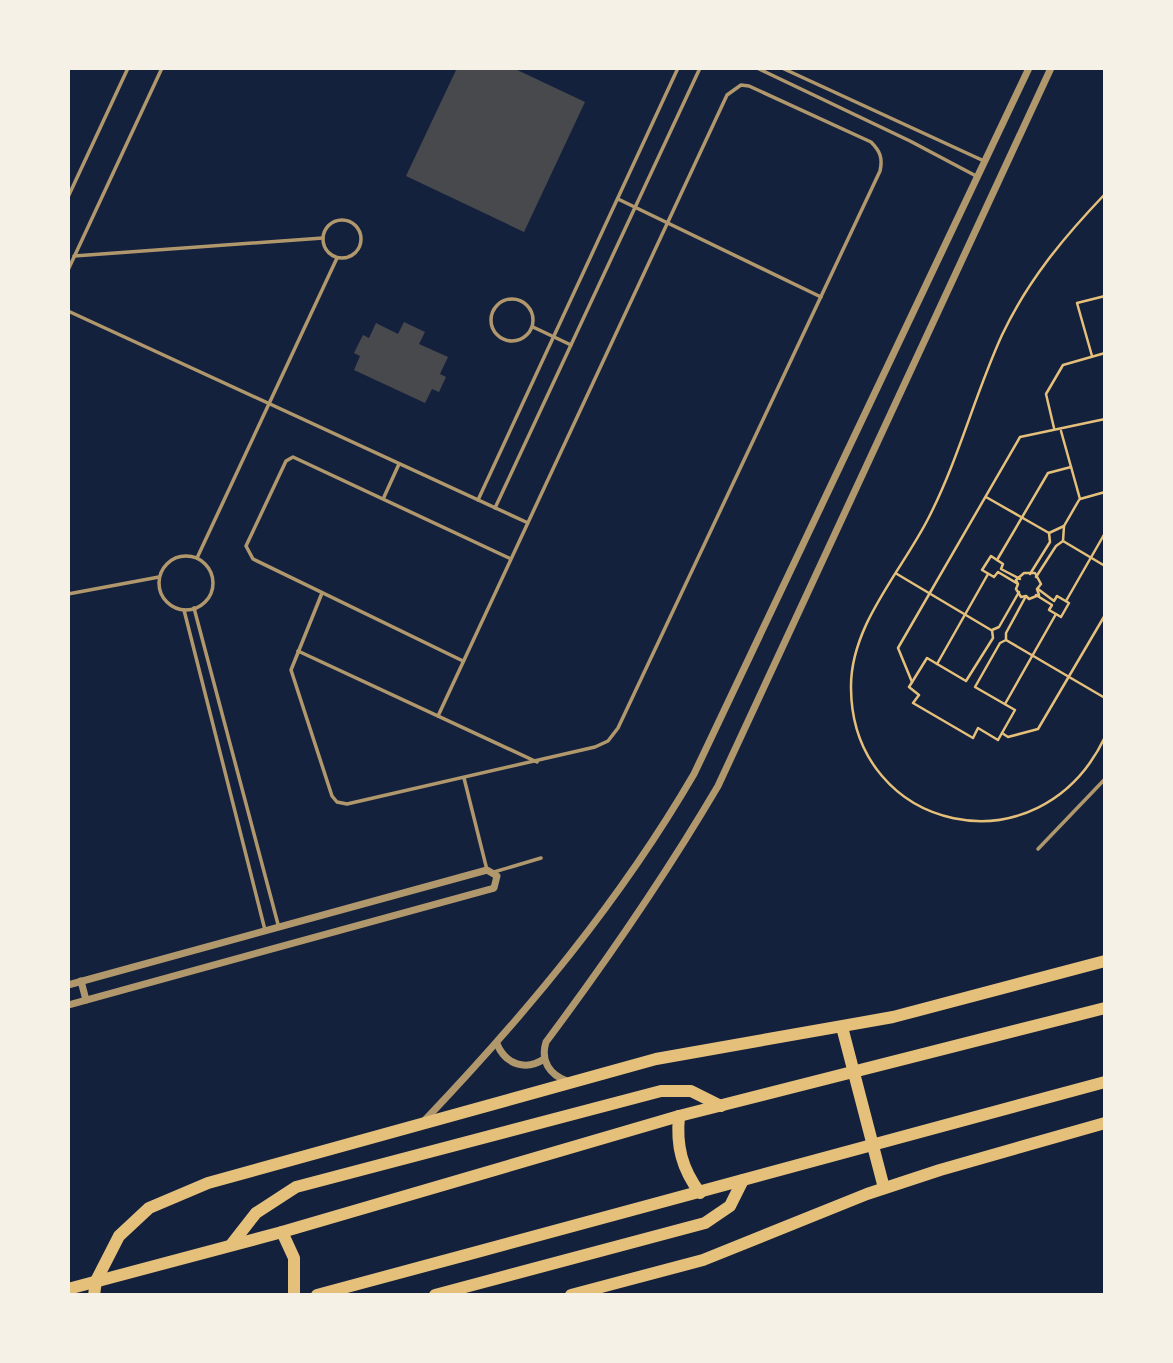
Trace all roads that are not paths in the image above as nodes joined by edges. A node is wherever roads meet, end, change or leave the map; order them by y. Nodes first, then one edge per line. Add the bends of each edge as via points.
1 (128, 68) edge
2 (162, 68) edge
3 (678, 68) edge
4 (700, 68) edge
5 (757, 68) edge
6 (782, 68) edge
7 (1029, 68) edge
8 (1051, 68) edge
9 (986, 162) junction
10 (978, 177) junction
11 (68, 197) edge
12 (618, 199) junction
13 (635, 207) junction
14 (666, 222) junction
15 (323, 238) junction
16 (74, 257) junction
17 (337, 258) junction
18 (68, 270) edge
19 (821, 297) junction
20 (68, 311) edge
21 (533, 327) junction
22 (554, 337) junction
23 (571, 345) junction
24 (269, 403) junction
25 (399, 464) junction
26 (384, 497) junction
27 (478, 500) junction
28 (495, 508) junction
29 (526, 522) junction
30 (197, 558) junction
31 (510, 558) junction
32 (159, 577) junction
33 (323, 593) junction
34 (68, 594) edge
35 (194, 608) junction
36 (184, 610) junction
37 (298, 651) junction
38 (463, 661) junction
39 (438, 716) junction
40 (537, 762) junction
41 (464, 778) junction
42 (1105, 779) edge
43 (1038, 849) dead end
44 (541, 858) dead end
45 (490, 871) junction
46 (279, 928) junction
47 (266, 931) junction
48 (1105, 961) edge
49 (81, 981) junction
50 (68, 985) edge
51 (86, 1000) junction
52 (68, 1005) edge
53 (1105, 1008) edge
54 (842, 1027) junction
55 (497, 1044) junction
56 (544, 1059) junction
57 (855, 1071) junction
58 (567, 1081) junction
59 (1105, 1082) edge
60 (721, 1106) junction
61 (679, 1116) junction
62 (424, 1121) junction
63 (1105, 1123) edge
64 (872, 1142) junction
65 (743, 1180) junction
66 (884, 1188) junction
67 (700, 1193) junction
68 (282, 1232) junction
69 (232, 1245) junction
70 (96, 1280) junction
71 (68, 1289) edge
72 (94, 1295) edge
73 (294, 1295) edge
74 (317, 1295) edge
75 (435, 1295) edge
76 (571, 1295) edge

1 - 11 lane
2 - 16 lane
3 - 12 lane
4 - 13 lane
5 - 10 lane
6 - 9 lane
7 - 9 street
8 - 56 street via 718,786 615,951 545,1042
9 - 10 street
10 - 55 street via 694,774 598,918
12 - 13 lane
12 - 22 lane
13 - 14 lane
13 - 23 lane
14 - 19 lane
14 - 19 lane via 727,95 741,85 871,142 879,151 880,171
14 - 29 lane
15 - 16 lane
15 - 17 lane via 329,254
15 - 17 lane via 325,230 339,220 347,220 360,232 359,248 353,255
16 - 18 lane
17 - 24 lane
19 - 40 lane via 618,728 608,741 595,747
20 - 24 lane
21 - 21 lane via 534,316 522,300 503,300 491,314 491,326 507,341 518,341
21 - 22 lane
22 - 23 lane
22 - 27 lane
23 - 28 lane
24 - 25 lane
24 - 30 lane
25 - 26 lane
25 - 27 lane
26 - 31 lane
26 - 33 lane via 299,459 286,461 246,546 253,559
27 - 28 lane
28 - 29 lane
29 - 31 lane
30 - 32 lane via 174,559
30 - 35 lane via 207,566 212,590
31 - 38 lane
32 - 34 lane
32 - 36 lane via 164,599
33 - 37 lane
33 - 38 lane
35 - 36 lane
35 - 46 lane
36 - 47 lane
37 - 39 lane
37 - 41 lane via 292,663 293,680 337,802 347,804
38 - 39 lane
39 - 40 lane
40 - 41 lane
41 - 45 lane
42 - 43 lane
44 - 45 lane
45 - 46 street
45 - 51 street via 498,880 494,888
46 - 47 street
47 - 49 street
48 - 54 main road
49 - 50 street
49 - 51 street
51 - 52 street
53 - 57 main road
54 - 57 main road
54 - 58 main road via 729,1044
55 - 56 street via 504,1057 517,1065
55 - 62 street
56 - 58 street via 553,1073
57 - 60 main road
57 - 64 main road
58 - 62 main road
59 - 64 main road
60 - 61 main road
60 - 69 main road via 691,1091 661,1091 296,1187 256,1213
61 - 67 main road via 681,1157
61 - 68 main road
62 - 70 main road via 208,1183 149,1208 119,1236
63 - 66 main road
64 - 65 main road
64 - 66 main road
65 - 67 main road
65 - 75 main road via 730,1206 705,1223
66 - 76 main road via 703,1260
67 - 74 main road
68 - 69 main road
68 - 73 main road via 294,1258
69 - 70 main road
70 - 71 main road
70 - 72 main road

